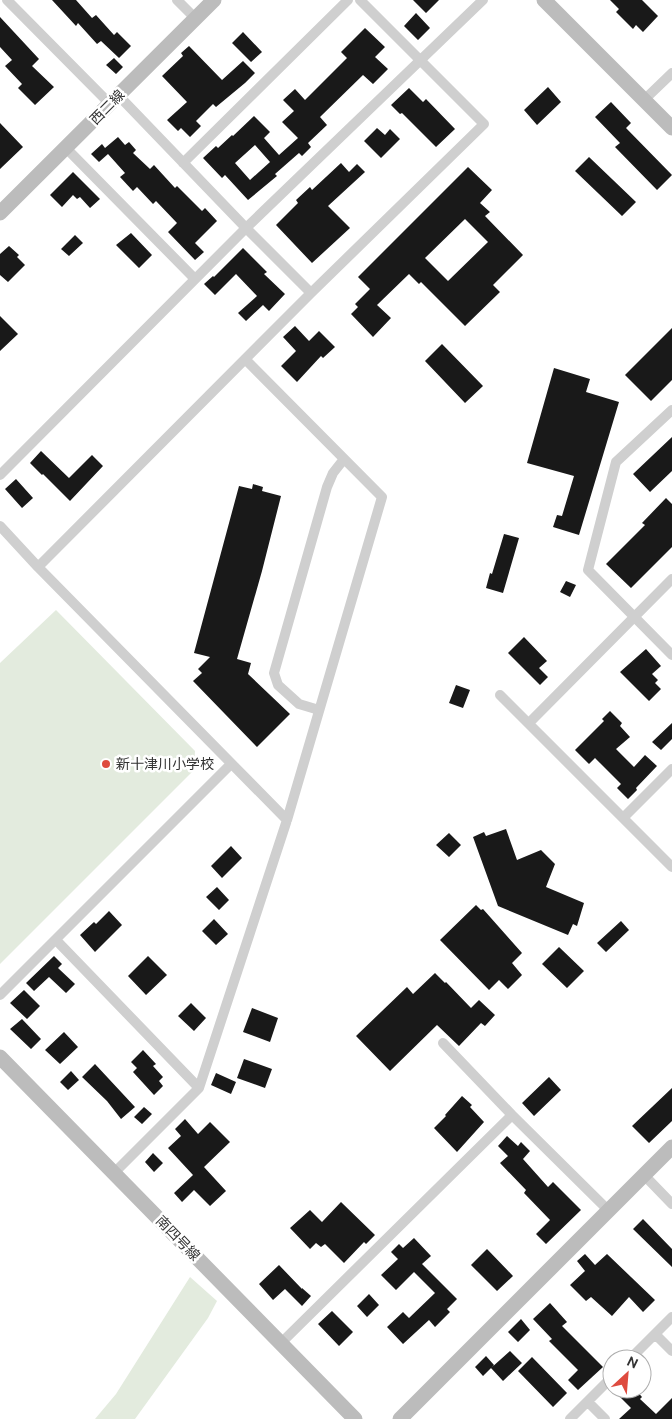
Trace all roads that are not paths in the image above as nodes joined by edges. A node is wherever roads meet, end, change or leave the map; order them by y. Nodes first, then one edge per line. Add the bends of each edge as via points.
1 (7, 0) edge
2 (177, 0) edge
3 (214, 0) edge
4 (348, 0) edge
5 (360, 0) edge
6 (483, 0) edge
7 (544, 0) edge
8 (195, 18) junction
9 (420, 60) junction
10 (672, 73) edge
11 (115, 100) junction
12 (644, 100) junction
13 (672, 128) edge
14 (66, 148) junction
15 (183, 163) junction
16 (0, 213) edge
17 (246, 228) junction
18 (195, 279) junction
19 (311, 293) junction
20 (245, 359) junction
21 (672, 410) edge
22 (344, 459) junction
23 (0, 474) edge
24 (0, 526) edge
25 (38, 567) junction
26 (672, 579) edge
27 (634, 617) junction
28 (672, 655) edge
29 (500, 695) dead end
30 (319, 710) junction
31 (529, 723) junction
32 (232, 764) junction
33 (672, 769) edge
34 (623, 818) junction
35 (287, 820) junction
36 (672, 867) edge
37 (56, 940) junction
38 (0, 995) edge
39 (443, 1043) dead end
40 (0, 1057) edge
41 (200, 1088) junction
42 (512, 1115) junction
43 (672, 1147) edge
44 (114, 1173) junction
45 (644, 1175) junction
46 (672, 1204) edge
47 (608, 1210) junction
48 (672, 1317) edge
49 (655, 1334) junction
50 (280, 1344) junction
51 (640, 1349) edge
52 (672, 1351) edge
53 (602, 1387) edge
54 (588, 1402) junction
55 (355, 1419) edge
56 (400, 1419) edge
57 (570, 1419) edge
58 (605, 1419) edge

1 - 11 street
2 - 8 street
3 - 8 street, 西二線
4 - 15 street
5 - 9 street
6 - 9 street
7 - 12 street
8 - 11 street, 西二線
9 - 17 street
9 - 19 street via 484,124
10 - 12 street
11 - 14 street, 西二線
11 - 15 street
12 - 13 street
14 - 16 street, 西二線
14 - 18 street
15 - 17 street
17 - 18 street
17 - 19 street
18 - 23 street
19 - 20 street
20 - 22 street
20 - 25 street
21 - 27 street via 616,462 588,570
22 - 30 street via 382,497
22 - 30 street via 327,486 274,673 278,685 299,704
24 - 25 street
25 - 32 street
26 - 27 street
27 - 28 street
27 - 31 street
29 - 31 street
30 - 35 street
31 - 34 street
32 - 35 street
32 - 37 street
33 - 34 street
34 - 36 street
35 - 41 street
37 - 38 street
37 - 41 street
39 - 42 street
40 - 44 street, 南四号線
41 - 44 street
42 - 47 street
42 - 50 street
43 - 45 street
44 - 50 street, 南四号線
45 - 46 street
45 - 47 street
47 - 56 street
48 - 49 street
49 - 51 street
49 - 52 street
50 - 55 street, 南四号線
53 - 54 street
54 - 57 street
54 - 58 street

